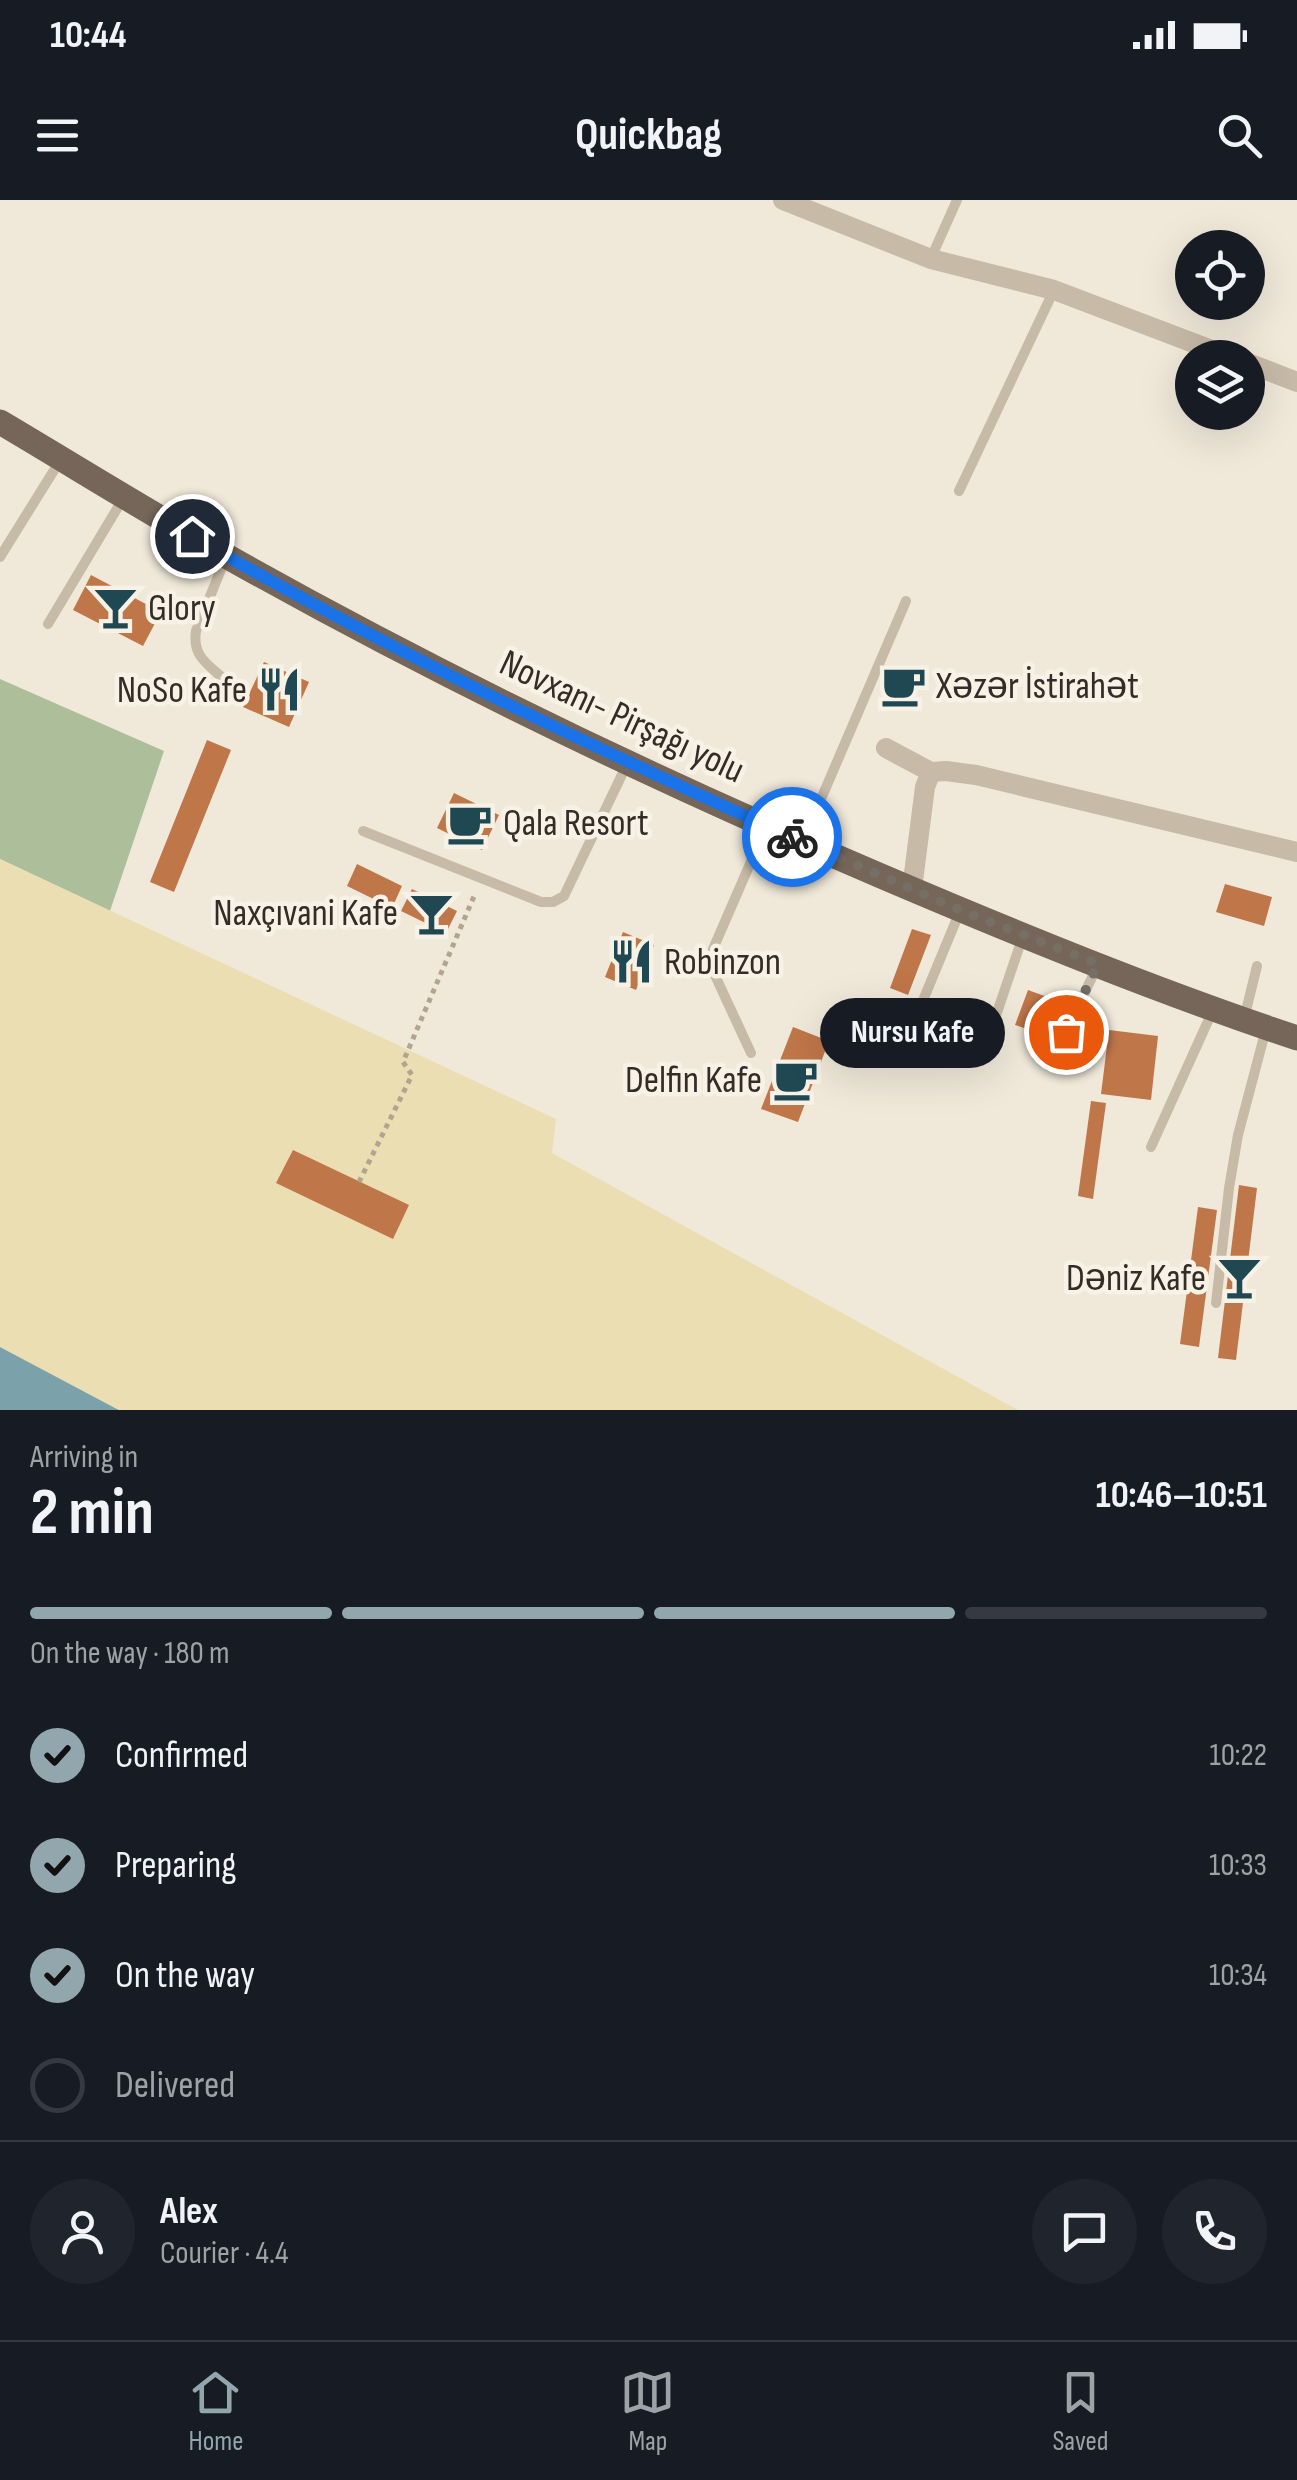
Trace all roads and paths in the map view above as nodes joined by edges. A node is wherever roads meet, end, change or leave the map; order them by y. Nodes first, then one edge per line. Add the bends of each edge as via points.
1 (783, 200) edge
2 (957, 200) edge
3 (931, 260) junction
4 (1054, 290) junction
5 (1185, 340) edge
6 (1265, 370) edge
7 (1297, 382) edge
8 (0, 422) edge
9 (61, 458) junction
10 (958, 491) dead end
11 (124, 496) junction
12 (226, 556) junction
13 (0, 557) edge
14 (906, 601) dead end
15 (48, 624) dead end
16 (226, 681) dead end
17 (886, 748) dead end
18 (628, 763) junction
19 (930, 772) junction
20 (767, 826) junction
21 (363, 830) dead end
22 (803, 842) junction
23 (1297, 852) edge
24 (482, 880) junction
25 (912, 889) junction
26 (960, 910) junction
27 (1023, 935) junction
28 (1098, 964) junction
29 (1257, 966) dead end
30 (1213, 1009) junction
31 (917, 1016) dead end
32 (1255, 1024) junction
33 (1297, 1038) edge
34 (986, 1042) dead end
35 (751, 1054) dead end
36 (1049, 1066) dead end
37 (1151, 1147) dead end
38 (359, 1182) dead end
39 (1216, 1303) dead end

1 - 3 street
2 - 3 lane
3 - 4 street
4 - 5 street
4 - 10 lane
6 - 7 street
8 - 9 main road, Novxanı- Pirşağı yolu
9 - 11 main road, Novxanı- Pirşağı yolu
9 - 13 lane
11 - 12 main road, Novxanı- Pirşağı yolu
11 - 15 lane
12 - 16 lane via 194,644
12 - 18 main road, Novxanı- Pirşağı yolu
14 - 22 lane
17 - 19 street
18 - 20 main road, Novxanı- Pirşağı yolu
18 - 24 lane via 564,896 542,902
19 - 23 street via 976,775
19 - 25 street
20 - 22 main road, Novxanı- Pirşağı yolu
20 - 35 lane via 712,948 713,972
21 - 24 lane
22 - 25 main road, Novxanı- Pirşağı yolu
24 - 38 path via 403,1062 412,1075
25 - 26 main road, Novxanı- Pirşağı yolu
26 - 27 main road, Novxanı- Pirşağı yolu
26 - 31 lane
27 - 28 main road, Novxanı- Pirşağı yolu
27 - 34 lane
28 - 30 main road, Novxanı- Pirşağı yolu
28 - 36 lane
29 - 32 lane
30 - 32 main road, Novxanı- Pirşağı yolu
30 - 37 lane
32 - 33 main road, Novxanı- Pirşağı yolu
32 - 39 lane

